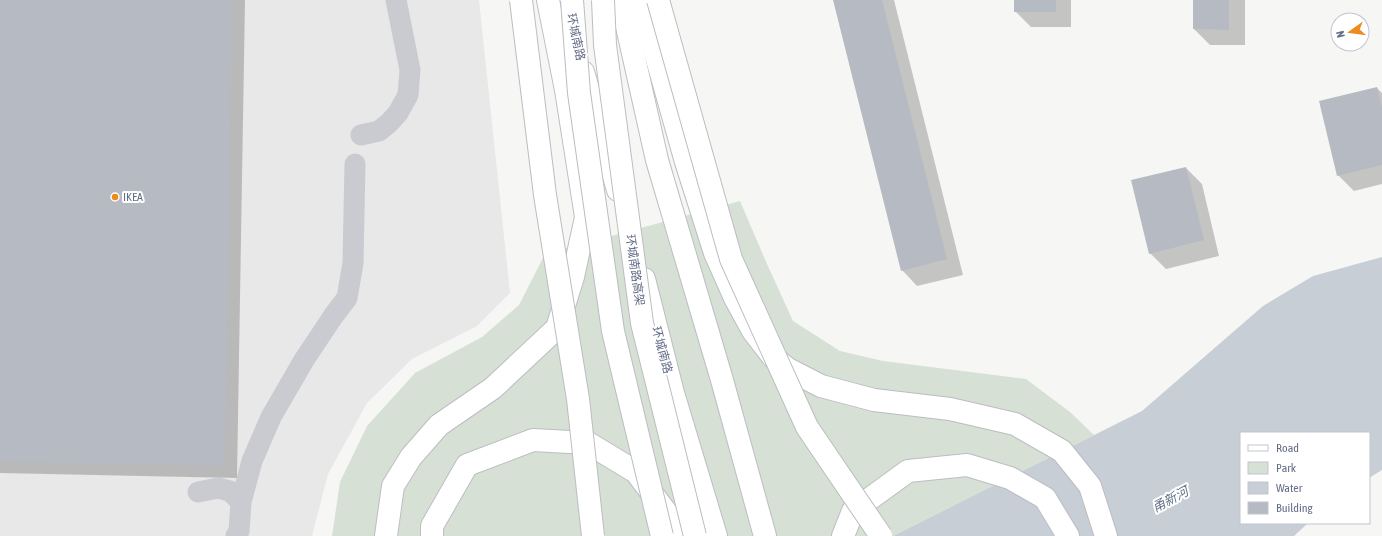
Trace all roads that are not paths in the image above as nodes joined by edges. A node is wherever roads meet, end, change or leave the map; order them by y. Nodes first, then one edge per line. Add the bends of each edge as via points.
1 (396, 0) edge
2 (521, 0) edge
3 (548, 0) edge
4 (568, 0) edge
5 (572, 0) edge
6 (602, 0) edge
7 (621, 0) edge
8 (642, 0) edge
9 (658, 0) edge
10 (361, 135) dead end
11 (355, 164) dead end
12 (198, 492) dead end
13 (241, 502) junction
14 (236, 536) edge
15 (386, 536) edge
16 (432, 536) edge
17 (593, 536) edge
18 (662, 536) edge
19 (681, 536) edge
20 (695, 536) edge
21 (716, 536) edge
22 (765, 536) edge
23 (843, 536) edge
24 (881, 536) edge
25 (1068, 536) edge
26 (1106, 536) edge

1 - 10 lane via 410,70 408,95 398,113 380,131
2 - 17 main road, bridge via 545,195 578,399
3 - 15 main road via 566,90 586,217 573,277 557,328 493,388 439,425 412,456 393,486
4 - 21 main road, 环城南路 via 584,75 638,256 673,394
5 - 18 main road, bridge via 579,93 613,331
6 - 20 main road, 环城南路高架, bridge via 605,45 642,323
7 - 22 main road via 657,160
8 - 26 main road via 684,154 715,253 753,331 774,357 788,369 821,386 874,400 950,409 1015,424 1062,451 1090,486
9 - 24 main road, bridge via 731,259 807,427
11 - 13 lane via 353,263 347,298 304,360 271,417 252,461
12 - 13 lane via 218,488 230,490
13 - 14 lane via 239,531
16 - 19 main road, bridge via 432,526 467,465 533,440 588,443 636,472
23 - 25 main road via 853,511 908,471 967,465 1010,478 1045,498

